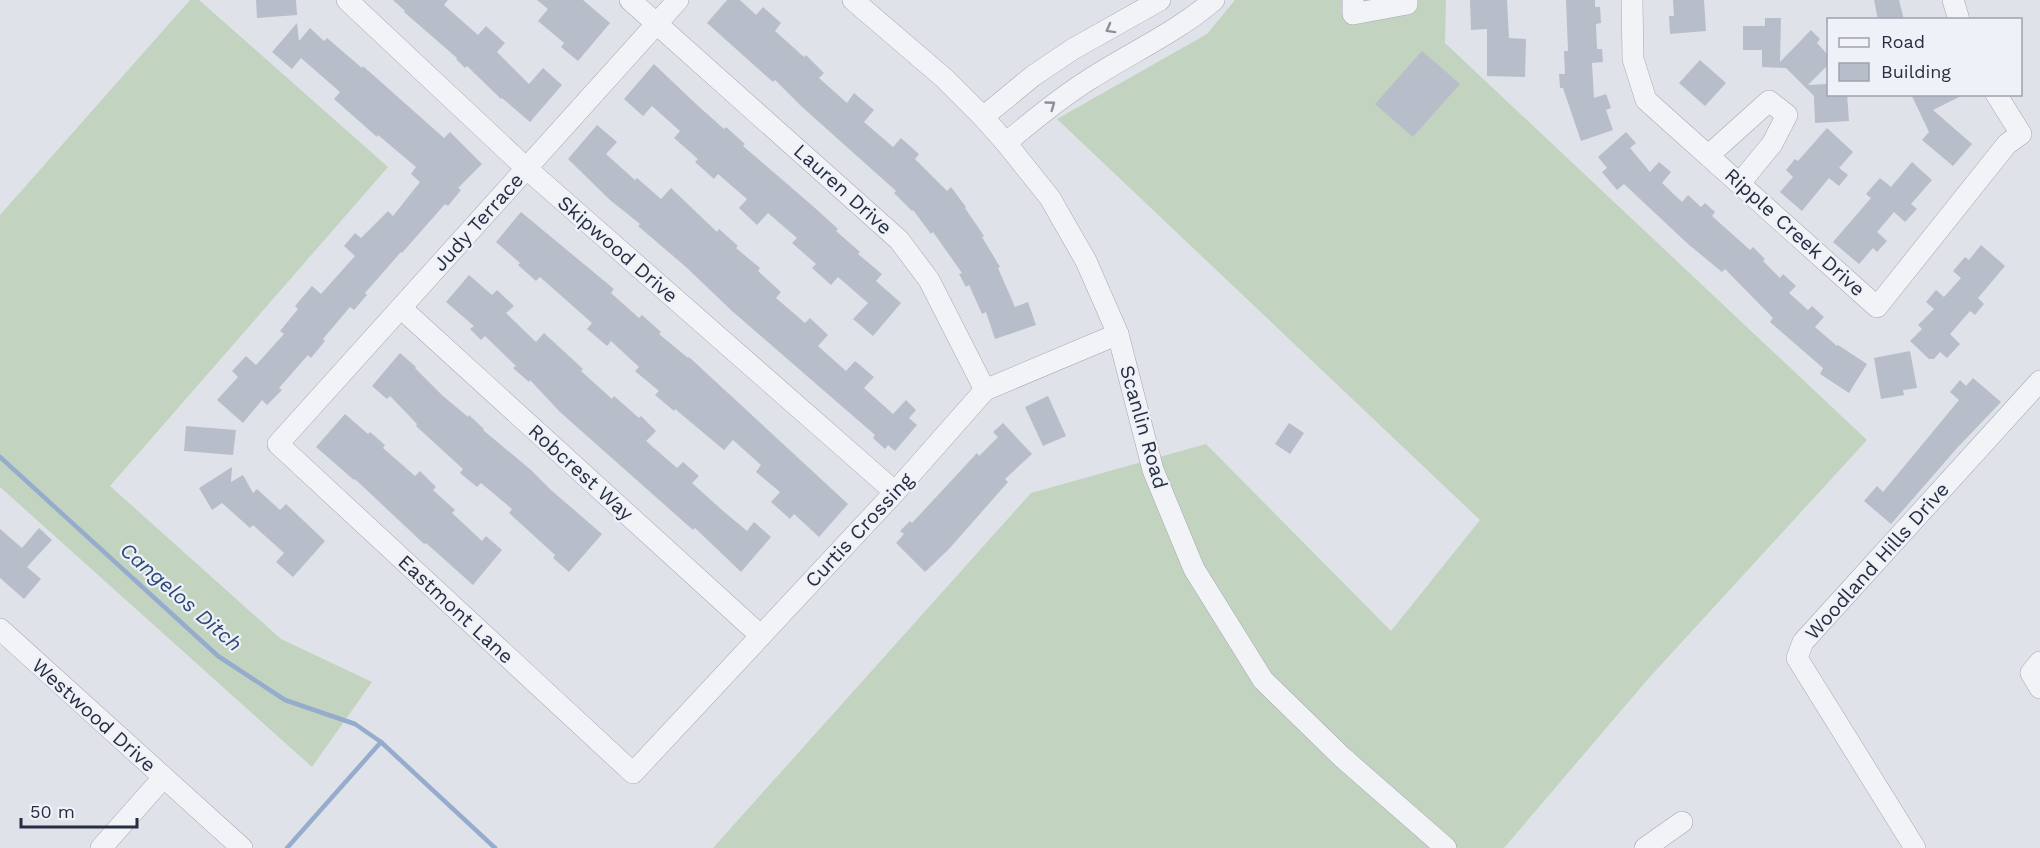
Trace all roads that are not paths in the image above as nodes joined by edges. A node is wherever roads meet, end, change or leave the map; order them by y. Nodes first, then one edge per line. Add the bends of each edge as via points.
1 (347, 0) edge
2 (630, 0) edge
3 (678, 0) edge
4 (853, 0) edge
5 (1160, 0) edge
6 (1214, 0) edge
7 (1353, 0) edge
8 (1407, 0) edge
9 (1632, 0) edge
10 (1953, 0) edge
11 (1958, 18) edge
12 (656, 23) junction
13 (1997, 96) edge
14 (983, 117) junction
15 (1006, 143) junction
16 (1709, 155) junction
17 (526, 168) junction
18 (1740, 183) junction
19 (401, 308) junction
20 (1118, 334) junction
21 (2040, 381) edge
22 (985, 390) junction
23 (278, 444) joint
24 (895, 492) junction
25 (0, 629) edge
26 (761, 636) junction
27 (2040, 662) edge
28 (2040, 688) edge
29 (633, 773) joint
30 (163, 778) junction
31 (1682, 822) dead end
32 (101, 848) edge
33 (242, 848) edge
34 (1446, 848) edge
35 (1645, 848) edge
36 (1915, 848) edge

1 - 17 street, Skipwood Drive
2 - 12 street, Lauren Drive
3 - 12 street, Judy Terrace
4 - 14 street, Scanlin Road
5 -> 14 street via 1033,76
15 -> 6 street via 1047,108 1172,31
7 - 8 street via 1353,14 1407,4
9 - 16 street, Ripple Creek Drive via 1634,59 1646,100
10 - 11 street
12 - 17 street, Judy Terrace
12 - 22 street, Lauren Drive via 899,240 929,280
13 - 18 street, Ripple Creek Drive via 2021,134 2007,144 1877,307
14 - 15 street, Scanlin Road
15 - 20 street, Scanlin Road via 1050,198 1086,261
16 - 18 street, Ripple Creek Drive
16 - 18 street via 1769,101 1787,115 1772,144
17 - 19 street, Judy Terrace
17 - 24 street, Skipwood Drive
19 - 23 street, Judy Terrace
19 - 26 street, Robcrest Way
20 - 22 street, Curtis Crossing
20 - 34 street, Scanlin Road via 1153,470 1194,569 1263,680 1342,757
21 - 36 street, Woodland Hills Drive via 1803,642 1797,658
22 - 24 street, Curtis Crossing
23 - 29 street, Eastmont Lane
24 - 26 street, Curtis Crossing
25 - 30 street, Westwood Drive
26 - 29 street, Curtis Crossing
27 - 28 street via 2031,673
30 - 32 street
30 - 33 street, Westwood Drive
31 - 35 street

